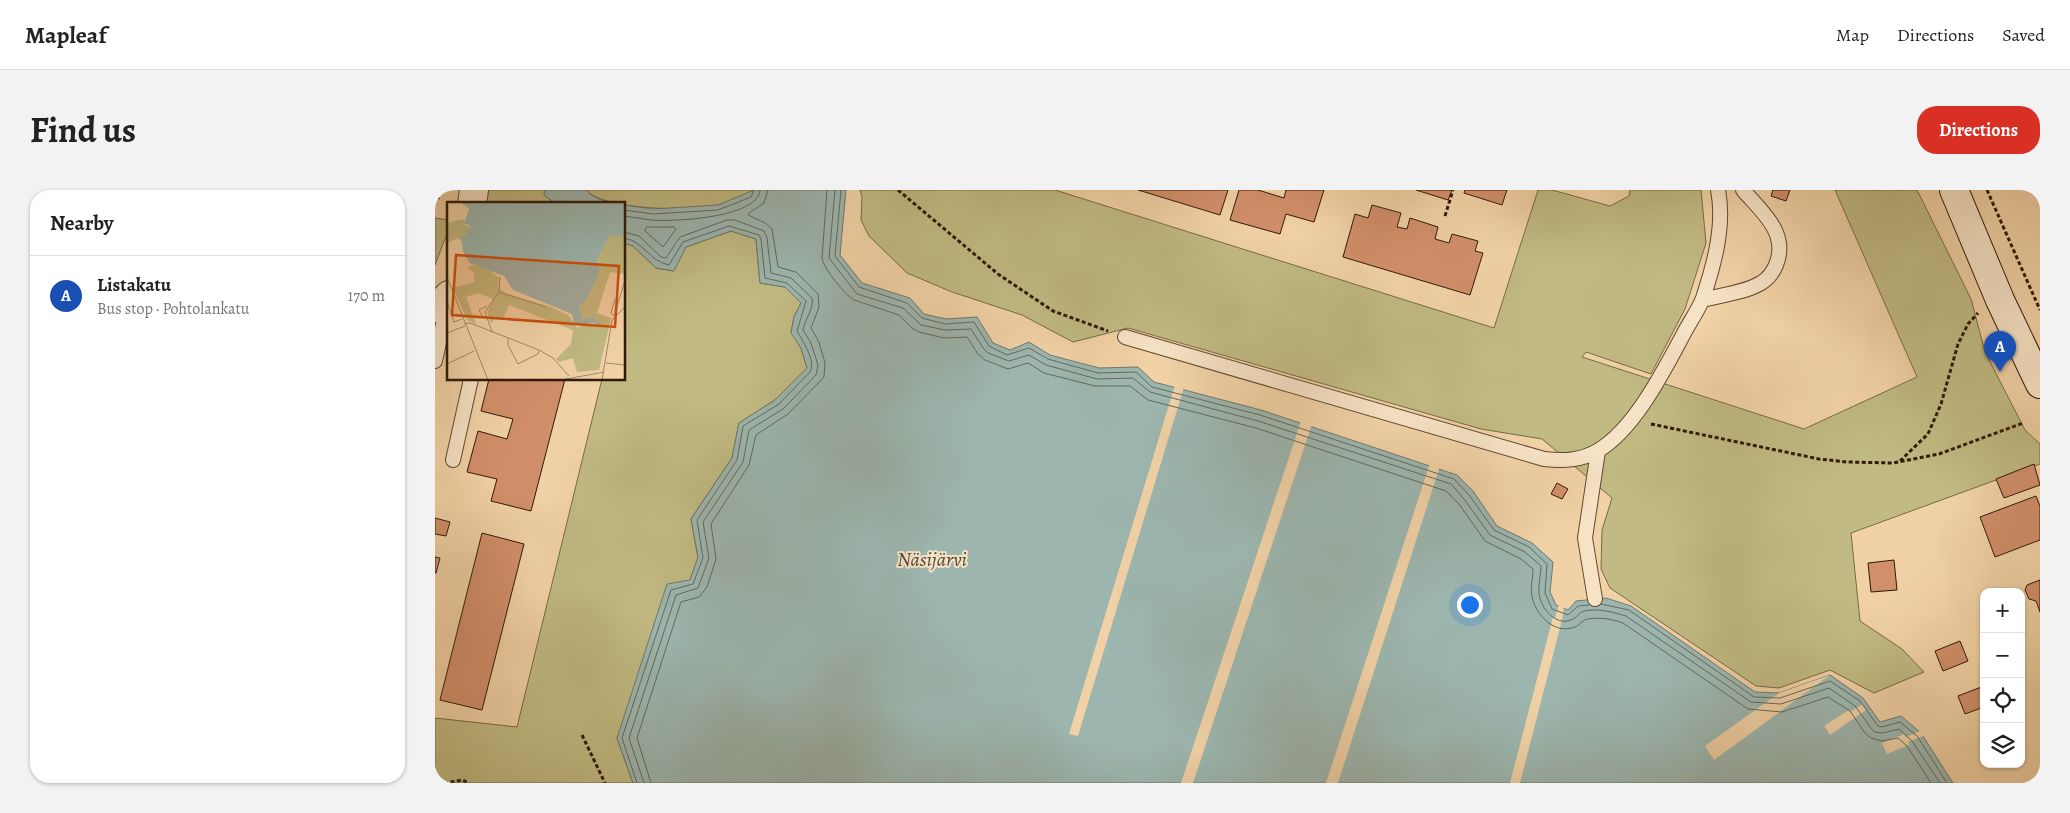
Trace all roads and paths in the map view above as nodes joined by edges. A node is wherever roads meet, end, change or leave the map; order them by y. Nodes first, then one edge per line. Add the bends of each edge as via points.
1 (897, 190) edge
2 (1453, 190) edge
3 (1718, 190) edge
4 (1743, 190) edge
5 (1954, 190) edge
6 (1987, 190) edge
7 (1445, 216) dead end
8 (447, 297) edge
9 (1702, 300) junction
10 (447, 304) edge
11 (435, 308) edge
12 (1982, 309) dead end
13 (2040, 310) edge
14 (1125, 337) joint
15 (435, 361) edge
16 (471, 380) edge
17 (2040, 384) edge
18 (1631, 420) junction
19 (2023, 423) dead end
20 (1598, 451) junction
21 (453, 460) dead end
22 (1899, 461) junction
23 (1595, 599) dead end
24 (582, 734) dead end
25 (444, 783) edge
26 (468, 783) edge
27 (605, 783) edge

1 - 14 path via 998,274 1053,311
2 - 7 path
3 - 9 lane via 1721,205 1718,240
4 - 9 lane via 1775,228 1780,245 1779,257 1763,282
5 - 17 main road via 2000,300
6 - 13 path
8 - 11 main road
9 - 18 lane via 1661,376
10 - 15 lane
12 - 22 path via 1968,324 1958,344 1941,404 1928,434
14 - 20 lane via 1544,459 1567,461
16 - 21 lane
18 - 20 lane
18 - 22 path via 1819,459
19 - 22 path via 1939,454
20 - 23 lane via 1585,538
24 - 27 path
25 - 26 path via 463,780

